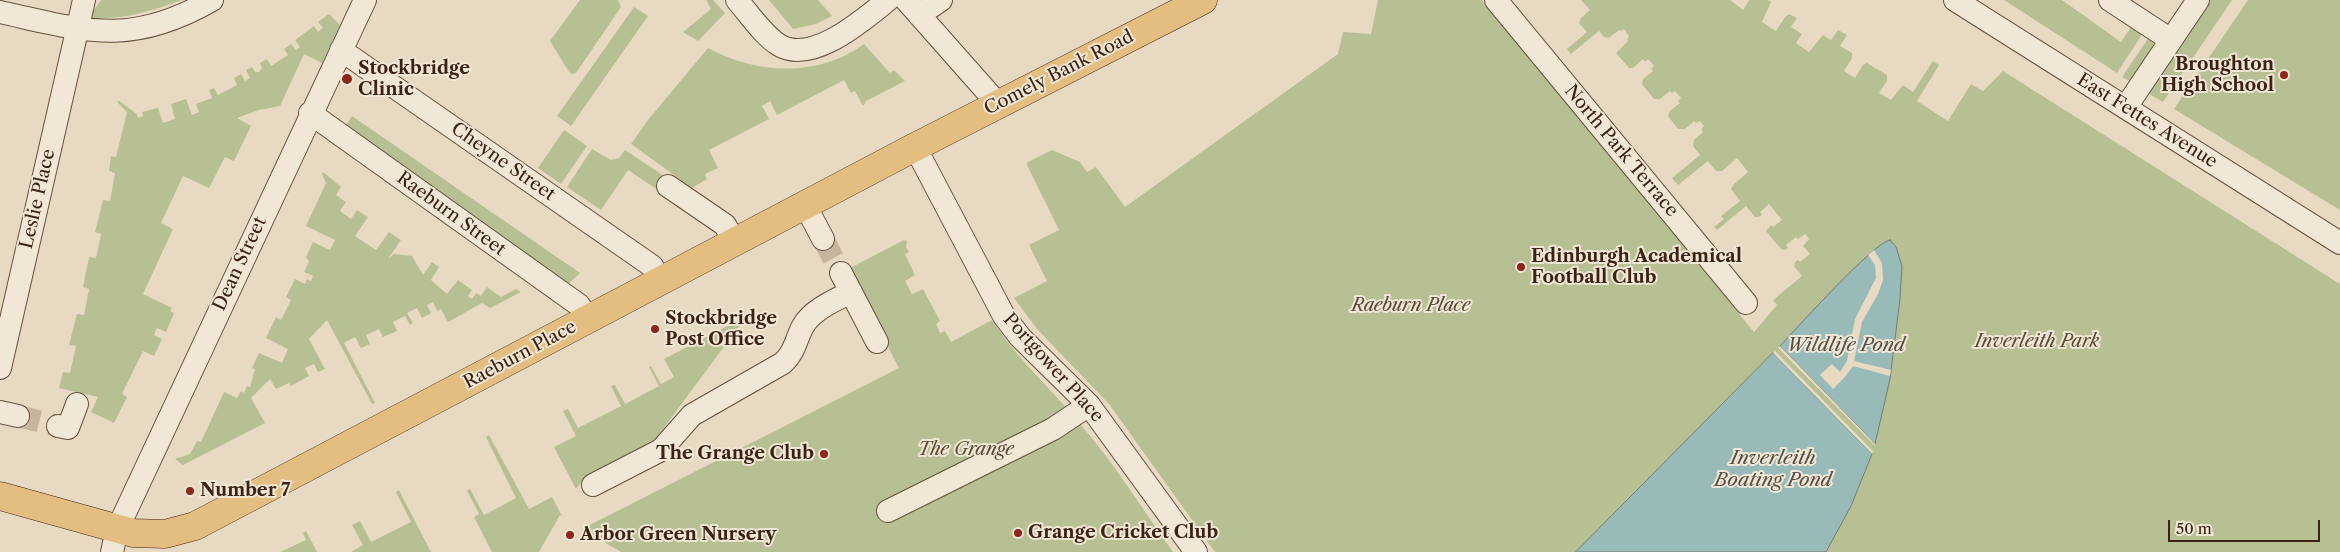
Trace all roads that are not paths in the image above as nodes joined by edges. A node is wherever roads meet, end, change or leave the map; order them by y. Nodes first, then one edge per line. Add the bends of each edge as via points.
1 (84, 0) edge
2 (212, 0) edge
3 (365, 0) edge
4 (737, 0) edge
5 (888, 0) edge
6 (941, 0) edge
7 (1203, 0) edge
8 (1496, 0) edge
9 (1955, 0) edge
10 (2110, 0) edge
11 (2198, 0) edge
12 (913, 7) edge
13 (0, 12) edge
14 (77, 29) junction
15 (2171, 40) junction
16 (341, 50) junction
17 (998, 104) junction
18 (2126, 108) junction
19 (310, 113) junction
20 (915, 147) junction
21 (668, 186) dead end
22 (805, 205) junction
23 (823, 239) tunnel mouth
24 (734, 241) junction
25 (2340, 243) edge
26 (660, 281) junction
27 (1746, 303) dead end
28 (587, 319) junction
29 (877, 342) dead end
30 (0, 368) edge
31 (77, 404) dead end
32 (1088, 405) junction
33 (58, 426) dead end
34 (593, 485) dead end
35 (0, 496) edge
36 (888, 512) dead end
37 (115, 541) edge
38 (1196, 552) edge

1 - 14 street, Leslie Place
2 - 14 street via 149,28 110,32
3 - 16 street, Dean Street
4 - 5 street via 773,40 789,49 801,51 818,46 852,27
6 - 12 street
7 - 17 main road, Comely Bank Road
8 - 27 street, North Park Terrace
9 - 18 street, East Fettes Avenue
10 - 15 street
11 - 15 street
12 - 17 street
13 - 14 street
14 - 30 street, Leslie Place
15 - 18 street
16 - 19 street, Dean Street
16 - 26 street, Cheyne Street via 652,266
17 - 20 main road, Comely Bank Road
18 - 25 street, East Fettes Avenue
19 - 28 street, Raeburn Street via 579,305
19 - 37 street, Dean Street
20 - 22 main road, Raeburn Place
20 - 32 street, Portgower Place via 1004,316 1020,337
21 - 24 street via 725,225
22 - 23 street
22 - 24 main road, Raeburn Place
24 - 26 main road, Raeburn Place
26 - 28 main road, Raeburn Place
28 - 37 main road, Raeburn Place via 200,524 164,534 141,534
29 - 34 street via 846,283 807,320 793,352 783,363 692,415 661,450
31 - 33 street via 68,428
32 - 36 street via 1052,429
32 - 38 street, Portgower Place
35 - 37 main road, Raeburn Place

